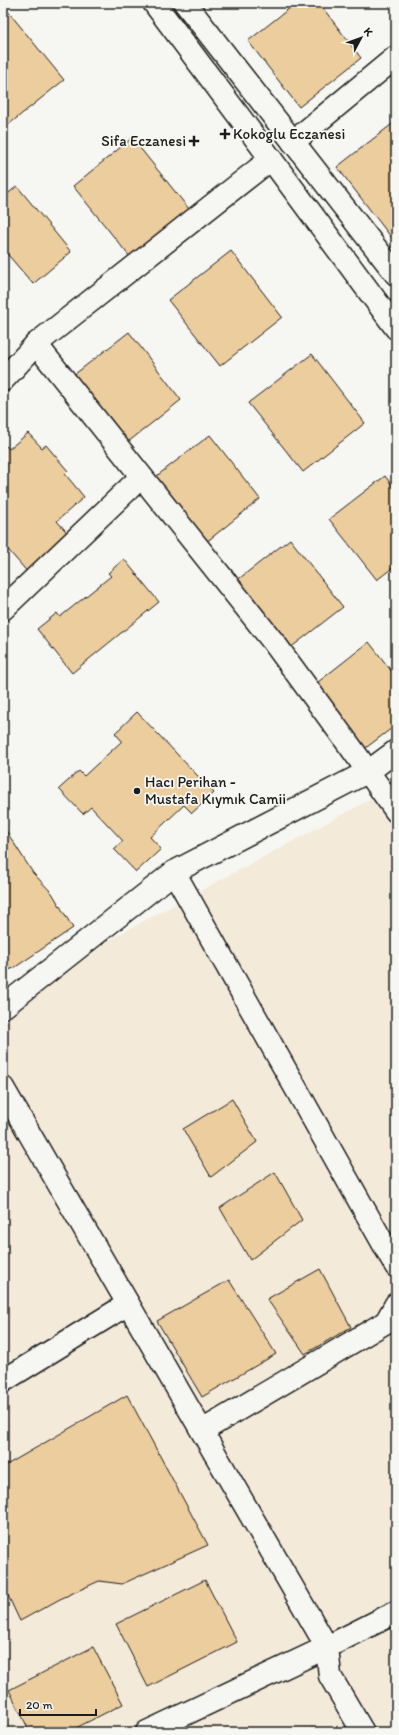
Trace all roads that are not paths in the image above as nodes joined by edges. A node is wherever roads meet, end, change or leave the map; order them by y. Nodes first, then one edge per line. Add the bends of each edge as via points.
1 (154, 3) edge
2 (185, 3) edge
3 (396, 57) edge
4 (294, 142) junction
5 (272, 158) junction
6 (396, 274) edge
7 (396, 328) edge
8 (36, 344) junction
9 (3, 380) edge
10 (140, 477) junction
11 (3, 609) edge
12 (396, 751) edge
13 (369, 771) junction
14 (396, 811) edge
15 (174, 872) junction
16 (3, 1007) edge
17 (3, 1088) edge
18 (396, 1266) edge
19 (128, 1304) junction
20 (396, 1304) edge
21 (3, 1381) edge
22 (202, 1431) junction
23 (396, 1612) edge
24 (327, 1647) junction
25 (147, 1732) edge
26 (363, 1732) edge

1 - 5 street
2 - 4 street
3 - 4 street
4 - 6 street
5 - 7 street
5 - 8 street
8 - 9 street
8 - 10 street
10 - 11 street
10 - 13 street via 158,496 275,644
12 - 13 street
13 - 14 street
13 - 15 street
15 - 16 street
15 - 18 street
17 - 19 street
19 - 21 street
19 - 22 street
20 - 22 street via 386,1322
22 - 24 street
23 - 24 street
24 - 25 street
24 - 26 street via 330,1676

